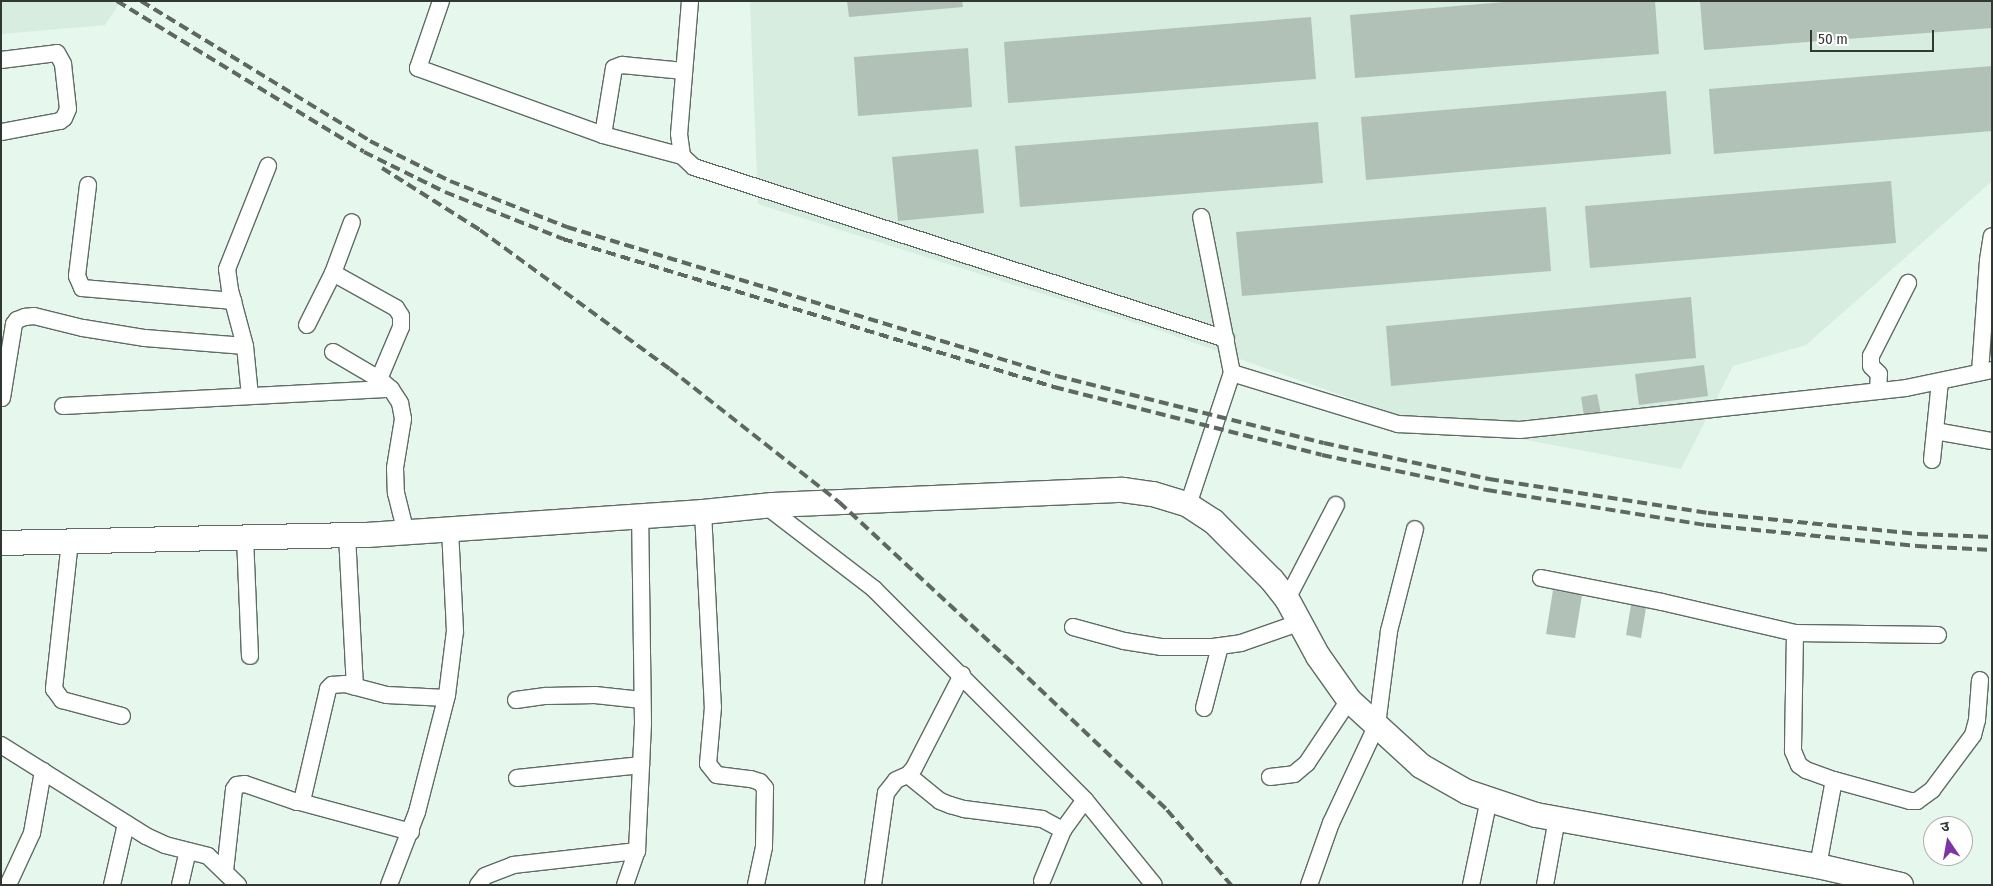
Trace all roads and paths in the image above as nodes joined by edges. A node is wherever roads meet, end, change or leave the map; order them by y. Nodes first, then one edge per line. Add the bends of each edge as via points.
1 (441, 1) edge
2 (690, 1) edge
3 (1, 60) edge
4 (684, 71) junction
5 (1, 132) edge
6 (603, 135) junction
7 (682, 156) junction
8 (268, 166) dead end
9 (88, 185) dead end
10 (1201, 217) dead end
11 (352, 222) dead end
12 (1992, 236) edge
13 (333, 273) junction
14 (1908, 283) dead end
15 (233, 301) junction
16 (308, 325) dead end
17 (1226, 339) junction
18 (245, 346) junction
19 (333, 352) dead end
20 (1986, 371) edge
21 (1232, 373) junction
22 (1940, 381) junction
23 (385, 384) junction
24 (1878, 391) junction
25 (250, 396) junction
26 (2, 398) edge
27 (63, 406) dead end
28 (1935, 431) junction
29 (1992, 441) edge
30 (1932, 460) dead end
31 (1188, 505) junction
32 (1336, 505) dead end
33 (766, 506) junction
34 (703, 512) junction
35 (640, 515) junction
36 (1415, 529) dead end
37 (450, 530) junction
38 (406, 533) junction
39 (347, 535) junction
40 (245, 538) junction
41 (70, 541) junction
42 (1, 543) edge
43 (1541, 578) dead end
44 (1287, 599) junction
45 (1300, 622) junction
46 (1073, 627) dead end
47 (1796, 633) junction
48 (1938, 634) dead end
49 (1220, 646) junction
50 (250, 656) dead end
51 (962, 674) junction
52 (1980, 680) dead end
53 (355, 687) junction
54 (446, 698) junction
55 (516, 700) dead end
56 (642, 700) junction
57 (1349, 700) junction
58 (1204, 708) dead end
59 (122, 716) dead end
60 (1376, 725) junction
61 (1, 745) edge
62 (640, 765) junction
63 (43, 771) junction
64 (908, 775) junction
65 (1270, 777) dead end
66 (517, 778) dead end
67 (1834, 780) junction
68 (1490, 799) junction
69 (1085, 800) junction
70 (300, 802) junction
71 (1557, 818) junction
72 (126, 824) junction
73 (1063, 830) junction
74 (411, 832) junction
75 (188, 851) junction
76 (637, 851) junction
77 (225, 871) junction
78 (1833, 874) edge
79 (1, 881) edge
80 (1042, 881) dead end
81 (8, 885) edge
82 (112, 885) edge
83 (180, 885) edge
84 (238, 885) edge
85 (389, 885) edge
86 (478, 885) edge
87 (625, 885) edge
88 (756, 885) edge
89 (873, 885) edge
90 (1154, 885) edge
91 (1309, 885) edge
92 (1471, 885) edge
93 (1545, 885) edge
94 (1901, 885) edge

1 - 6 street via 418,68
2 - 4 street
3 - 5 street via 57,53 64,64 68,109 60,121
4 - 6 street via 622,65 614,68
4 - 7 street via 679,134
6 - 7 street
7 - 17 street via 694,168
8 - 15 street via 228,269
9 - 15 street via 77,276 82,288
10 - 17 street
11 - 13 street
12 - 20 street via 1988,260
13 - 16 street
13 - 23 street via 396,308 401,316 401,327
14 - 24 street via 1872,356 1871,366 1879,374
15 - 18 street
17 - 21 street
18 - 25 street
18 - 26 street via 145,338 34,316 25,317 14,324
19 - 23 street
20 - 22 street
21 - 24 street via 1398,424 1520,430
21 - 31 street
22 - 24 street
22 - 28 street
23 - 25 street
23 - 38 street via 400,402 403,419 395,468 396,492
25 - 27 street
28 - 29 street
28 - 30 street
31 - 33 street via 1154,494 1123,490
31 - 44 street via 1213,521
32 - 44 street
33 - 34 street
33 - 51 street via 874,589
34 - 35 street
34 - 88 street via 714,707 708,764 717,775 752,779 765,788 764,847
35 - 37 street
35 - 56 street
36 - 60 street via 1389,631
37 - 38 street
37 - 54 street via 455,631
38 - 39 street
39 - 40 street
39 - 53 street
40 - 41 street
40 - 50 street
41 - 42 street
41 - 59 street via 54,690 62,700
43 - 47 street
44 - 45 street
45 - 49 street
45 - 57 street via 1318,656
46 - 49 street via 1161,647
47 - 48 street
47 - 67 street via 1793,751 1799,765 1806,770
49 - 58 street
51 - 64 street
51 - 69 street
52 - 67 street via 1977,720 1972,736 1923,798 1910,801
53 - 54 street via 387,695
53 - 70 street via 338,684 328,689
54 - 74 street
55 - 56 street via 595,695
56 - 62 street
57 - 60 street
57 - 65 street via 1307,763 1294,774
60 - 68 street via 1421,766 1467,792
60 - 91 street via 1332,823
61 - 63 street
62 - 66 street
62 - 76 street
63 - 72 street
63 - 81 street via 32,833
64 - 73 street via 940,801 950,805 1042,819
64 - 89 street via 896,780 886,793
67 - 78 street
68 - 71 street
68 - 92 street
69 - 73 street
69 - 90 street
70 - 74 street
70 - 77 street via 245,784 237,785 232,794
71 - 78 street
71 - 93 street
72 - 75 street via 165,845
72 - 82 street
73 - 80 street
74 - 85 street
75 - 77 street via 208,856
75 - 83 street
76 - 86 street via 513,865 485,876
76 - 87 street
77 - 84 street
78 - 94 street
79 - 81 street

